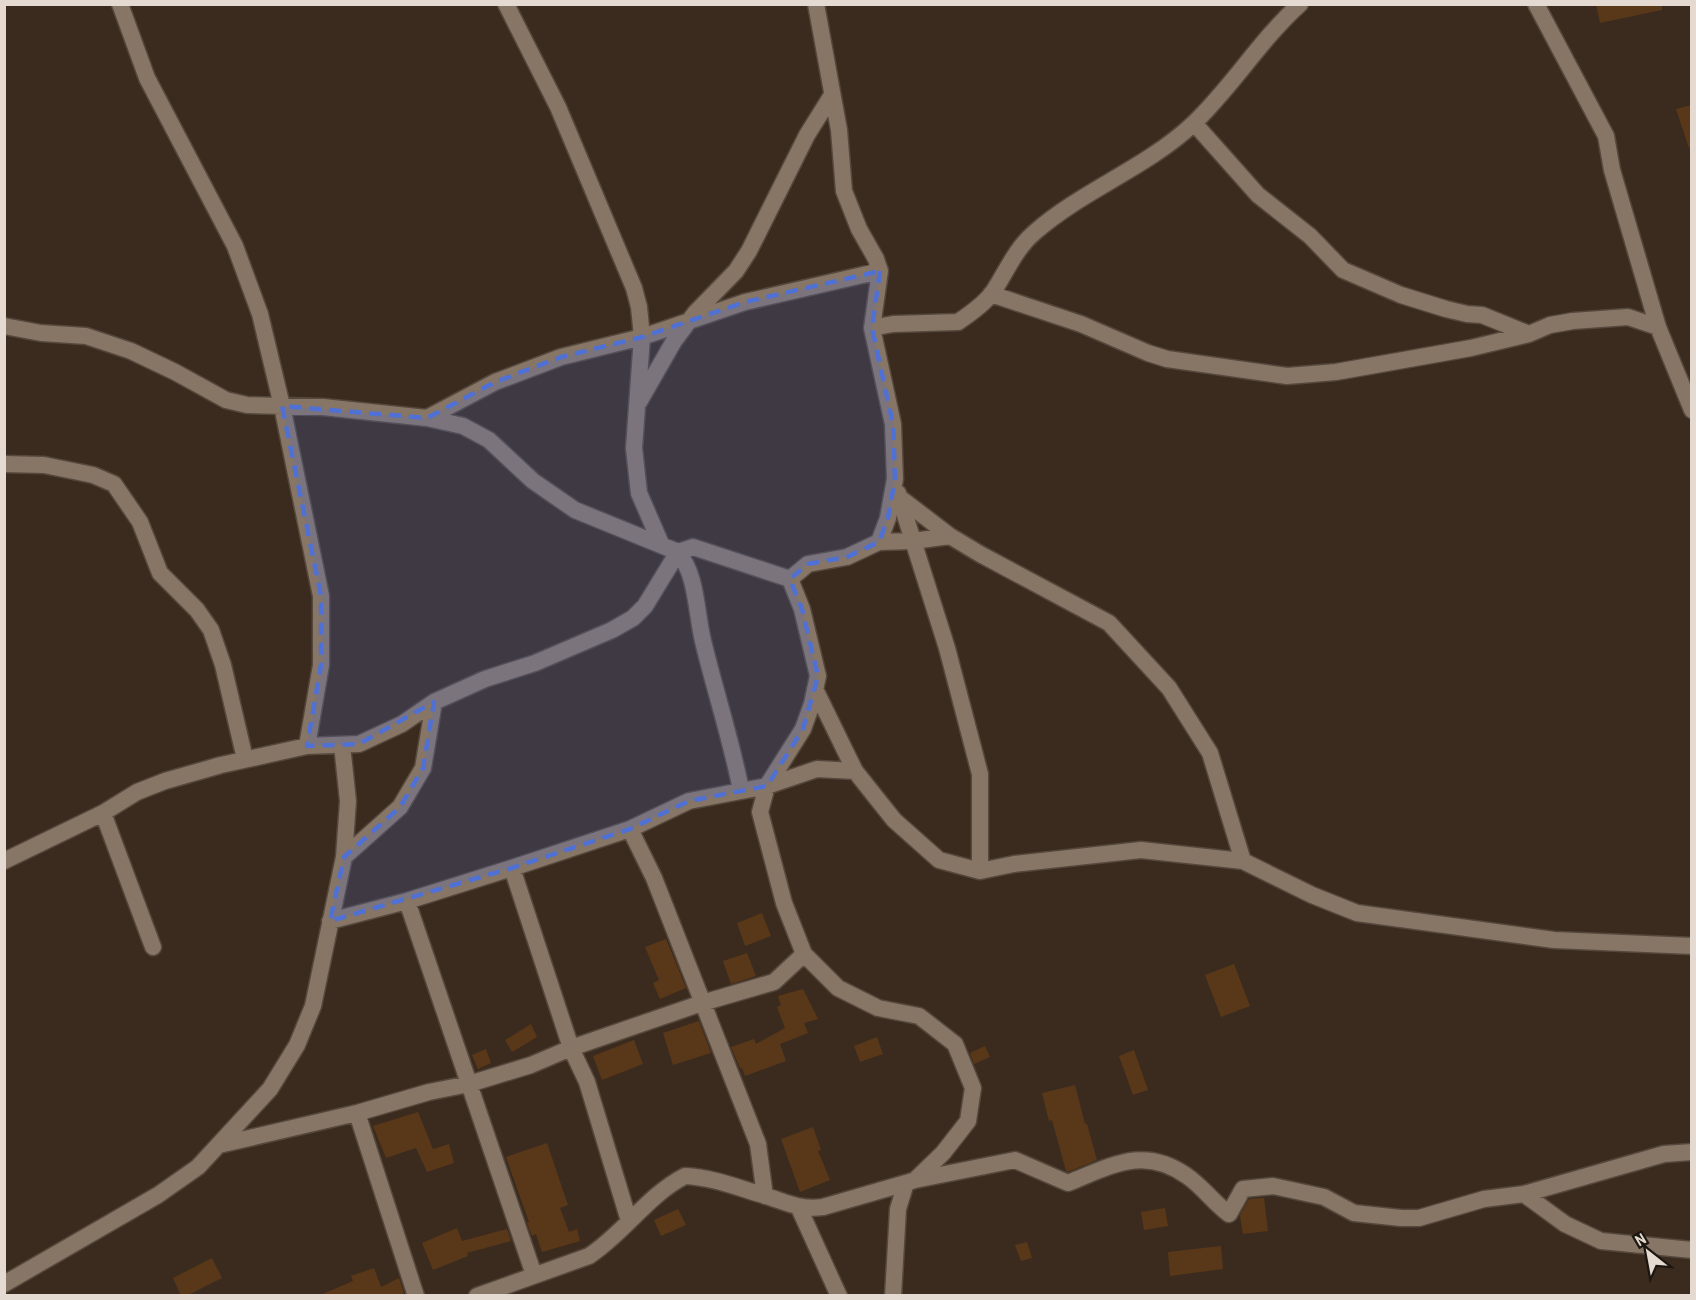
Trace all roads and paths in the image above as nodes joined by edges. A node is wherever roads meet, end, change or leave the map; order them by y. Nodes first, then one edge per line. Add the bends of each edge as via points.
1 (120, 4) edge
2 (506, 4) edge
3 (816, 4) edge
4 (1300, 4) edge
5 (1536, 4) edge
6 (832, 95) junction
7 (1194, 123) junction
8 (880, 271) junction
9 (991, 294) junction
10 (690, 320) junction
11 (4, 326) edge
12 (1658, 327) junction
13 (872, 328) junction
14 (1529, 334) junction
15 (642, 337) junction
16 (637, 405) junction
17 (282, 406) junction
18 (1692, 410) edge
19 (426, 418) junction
20 (4, 464) edge
21 (895, 479) junction
22 (899, 497) junction
23 (950, 536) junction
24 (914, 541) junction
25 (879, 542) junction
26 (661, 544) junction
27 (678, 552) junction
28 (790, 579) junction
29 (815, 689) junction
30 (434, 702) junction
31 (307, 746) junction
32 (342, 746) junction
33 (245, 759) junction
34 (855, 771) junction
35 (767, 786) junction
36 (741, 790) junction
37 (103, 813) junction
38 (630, 829) junction
39 (344, 857) junction
40 (4, 861) edge
41 (1243, 861) junction
42 (512, 868) junction
43 (980, 870) junction
44 (407, 901) junction
45 (330, 921) junction
46 (1692, 946) edge
47 (153, 947) dead end
48 (804, 954) junction
49 (702, 1003) junction
50 (571, 1048) junction
51 (469, 1084) junction
52 (357, 1113) junction
53 (219, 1145) junction
54 (1692, 1152) edge
55 (910, 1181) junction
56 (1524, 1194) junction
57 (765, 1196) junction
58 (800, 1208) junction
59 (629, 1221) junction
60 (1692, 1250) edge
61 (534, 1275) junction
62 (4, 1284) edge
63 (416, 1296) edge
64 (477, 1296) edge
65 (838, 1296) edge
66 (893, 1296) edge

1 - 17 street via 147,78 235,246 260,314
2 - 15 street via 558,107 625,267 639,307
3 - 6 street
4 - 7 street
5 - 12 street via 1606,136 1612,170
6 - 8 street via 844,191
6 - 10 street via 807,135 749,251 736,271
7 - 9 street via 1165,148 1059,212 1032,234 1014,254
7 - 14 street via 1258,195 1310,236 1343,270 1401,295 1482,315
8 - 10 street via 745,302
8 - 13 street
9 - 13 street via 958,322
9 - 14 street via 1081,324 1167,359 1287,376 1336,372
10 - 15 street
10 - 16 street
11 - 17 street via 86,336 131,351 226,400
12 - 14 street via 1615,317 1550,325
12 - 18 street
13 - 21 street via 893,424
15 - 16 street
15 - 19 street via 533,367
16 - 26 street via 634,448 639,493
17 - 19 street
17 - 31 street via 321,596 321,665
19 - 26 street via 472,430 489,440 534,482 576,510
20 - 33 street via 44,465 93,475 114,484 140,522 160,573 211,630
21 - 22 street
21 - 25 street
22 - 23 street
22 - 24 street
23 - 24 street
23 - 41 street via 1109,623 1169,688 1210,753
24 - 25 street
24 - 43 street via 980,774
25 - 28 street via 847,557 808,564
26 - 27 street
27 - 28 street via 693,546
27 - 30 street via 645,606 633,618 535,663
27 - 36 street via 690,576
28 - 29 street via 802,609 818,676
29 - 34 street
29 - 35 street via 803,729
30 - 32 street via 375,737
30 - 39 street via 423,768 400,807
31 - 32 street
31 - 33 street
32 - 39 street via 348,801
33 - 37 street via 165,781 137,792
34 - 35 street via 817,769
34 - 43 street via 894,819 939,860
35 - 36 street
35 - 48 street via 760,812 783,903
36 - 38 street via 689,801
37 - 40 street
37 - 47 street
38 - 42 street
38 - 49 street via 654,878
39 - 45 street
41 - 43 street via 1141,850
41 - 46 street via 1357,913 1554,940
42 - 44 street
42 - 50 street
44 - 45 street
44 - 51 street
45 - 53 street via 313,1006 297,1045 270,1089
48 - 49 street via 774,982
48 - 55 street via 838,988 878,1008 919,1016 955,1044 973,1088 968,1121 943,1153
49 - 50 street
49 - 57 street via 758,1144
50 - 51 street
50 - 59 street via 587,1082
51 - 52 street
51 - 61 street
52 - 53 street
52 - 63 street
53 - 62 street via 198,1167 158,1195
54 - 56 street via 1664,1154
55 - 56 street via 1015,1160 1068,1182 1127,1160 1151,1160 1170,1165 1189,1177 1229,1214 1243,1189 1273,1186 1324,1197 1354,1213 1401,1218 1419,1218 1484,1199
55 - 58 street via 823,1208
55 - 66 street via 898,1209
56 - 60 street via 1565,1224 1601,1242
57 - 58 street
57 - 59 street via 685,1176
58 - 65 street
59 - 61 street via 590,1256
61 - 64 street

